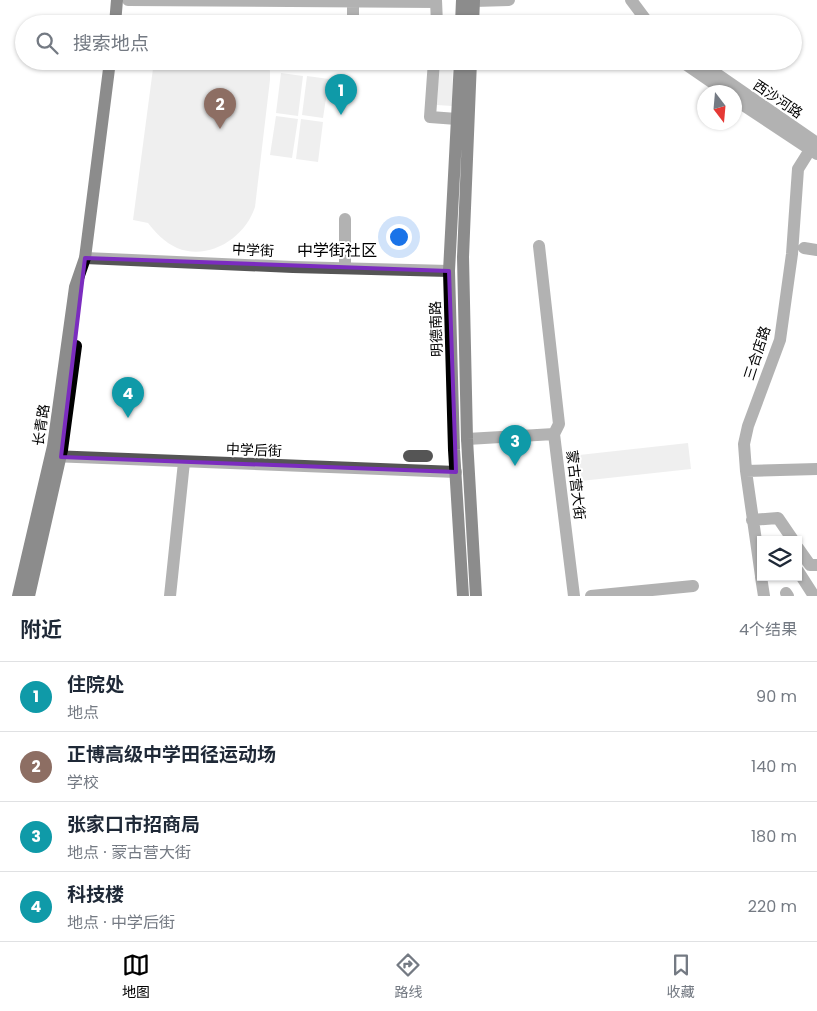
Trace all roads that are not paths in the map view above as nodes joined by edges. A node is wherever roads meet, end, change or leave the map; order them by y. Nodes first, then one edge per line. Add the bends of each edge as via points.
1 (117, 0) edge
2 (128, 0) edge
3 (470, 0) edge
4 (509, 0) edge
5 (621, 0) edge
6 (631, 0) edge
7 (267, 1) edge
8 (436, 1) edge
9 (353, 2) junction
10 (116, 15) edge
11 (353, 15) edge
12 (437, 15) edge
13 (464, 15) edge
14 (472, 15) edge
15 (632, 15) edge
16 (642, 15) edge
17 (109, 70) edge
18 (433, 70) edge
19 (460, 70) edge
20 (471, 70) edge
21 (694, 70) edge
22 (710, 70) edge
23 (716, 85) edge
24 (742, 103) edge
25 (457, 119) junction
26 (815, 147) edge
27 (452, 210) junction
28 (465, 211) junction
29 (345, 219) dead end
30 (539, 246) dead end
31 (85, 258) junction
32 (345, 268) junction
33 (449, 271) junction
34 (554, 434) junction
35 (468, 444) junction
36 (454, 450) junction
37 (56, 456) junction
38 (418, 456) dead end
39 (302, 460) dead end
40 (184, 462) junction
41 (361, 462) dead end
42 (331, 464) junction
43 (817, 469) edge
44 (417, 471) junction
45 (746, 471) junction
46 (456, 472) junction
47 (752, 520) junction
48 (790, 536) edge
49 (757, 552) edge
50 (802, 554) edge
51 (817, 565) edge
52 (802, 577) edge
53 (762, 581) edge
54 (693, 586) dead end
55 (18, 596) edge
56 (29, 596) edge
57 (170, 596) edge
58 (462, 596) edge
59 (476, 596) edge
60 (574, 596) edge
61 (591, 596) edge
62 (764, 596) edge
63 (814, 596) edge

1 - 10 main road
2 - 7 street
3 - 4 street
3 - 13 main road
3 - 14 main road
5 - 15 street
6 - 16 street
7 - 9 street
8 - 9 street
8 - 12 street
9 - 11 street
17 - 31 main road, 长青路
18 - 25 street via 430,117
19 - 25 main road, 明德南路
20 - 28 main road, 明德南路
21 - 23 street
22 - 26 street, 西沙河路
24 - 26 street, 西沙河路
25 - 27 main road, 明德南路
26 - 45 street, 三合店路 via 798,169 792,254 780,340 748,426 744,444
27 - 28 main road
27 - 33 main road, 明德南路
28 - 35 main road, 明德南路 via 463,257
29 - 32 street
30 - 34 street via 559,424
31 - 32 street, 中学街
31 - 37 main road, 长青路 via 75,287
32 - 33 street, 中学街
33 - 36 main road, 明德南路
34 - 35 street, 蒙古营大街
34 - 60 street, 蒙古营大街
35 - 36 main road
35 - 59 main road, 明德南路
36 - 46 main road, 明德南路
37 - 40 street, 中学后街
37 - 55 main road, 长青路
37 - 56 main road, 长青路
38 - 44 street
39 - 42 street
40 - 42 street, 中学后街
40 - 57 street
41 - 42 street
42 - 44 street, 中学后街
43 - 45 street
44 - 46 street, 中学后街
45 - 47 street, 三合店路
46 - 58 main road, 明德南路
47 - 48 street via 778,518
47 - 49 street, 三合店路
50 - 51 street via 810,565
52 - 63 street
53 - 62 street, 三合店路
54 - 61 street

